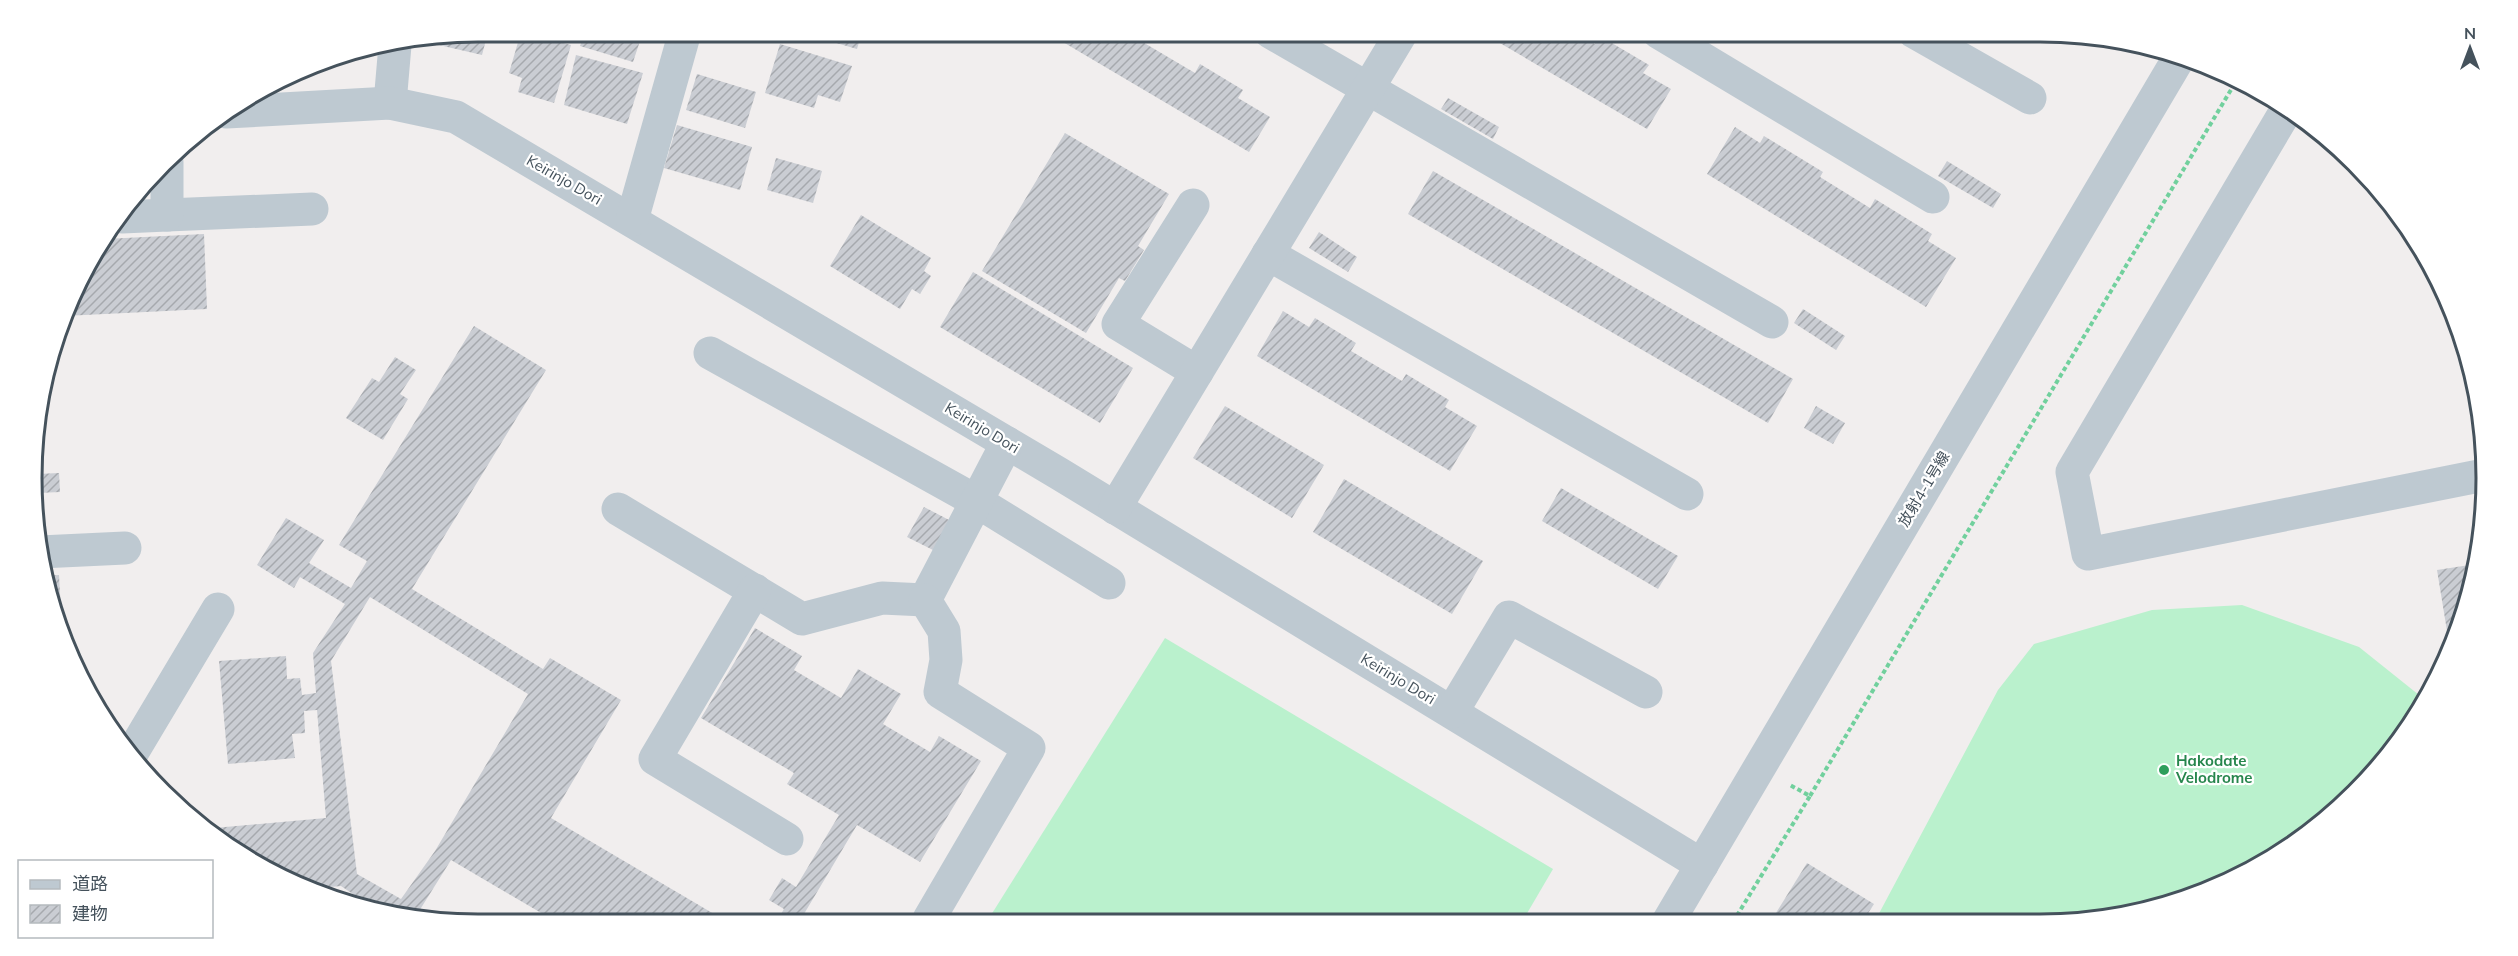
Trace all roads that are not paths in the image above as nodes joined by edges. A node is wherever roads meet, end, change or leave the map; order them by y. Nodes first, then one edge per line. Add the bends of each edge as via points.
1 (682, 42) edge
2 (1288, 42) edge
3 (1396, 42) edge
4 (1676, 42) edge
5 (1932, 42) edge
6 (395, 50) edge
7 (2175, 64) edge
8 (1368, 88) junction
9 (2031, 98) dead end
10 (390, 103) junction
11 (242, 111) edge
12 (2283, 116) edge
13 (167, 173) edge
14 (1933, 197) dead end
15 (1193, 205) dead end
16 (312, 209) dead end
17 (167, 215) junction
18 (129, 217) edge
19 (632, 220) junction
20 (1268, 254) junction
21 (1772, 322) dead end
22 (710, 353) dead end
23 (1197, 372) junction
24 (1006, 443) junction
25 (2476, 477) edge
26 (1687, 494) dead end
27 (976, 501) junction
28 (1115, 508) junction
29 (618, 509) dead end
30 (124, 548) dead end
31 (48, 552) edge
32 (1109, 583) dead end
33 (755, 590) junction
34 (925, 600) junction
35 (218, 609) dead end
36 (1646, 692) dead end
37 (1452, 712) junction
38 (135, 747) edge
39 (787, 839) dead end
40 (1702, 865) junction
41 (932, 914) edge
42 (1673, 914) edge

1 - 19 street
2 - 8 street
3 - 8 street
4 - 14 street
5 - 9 street
6 - 10 street
7 - 40 street, 放射4-1号線
8 - 20 street
8 - 21 street
10 - 11 street, Keirinjo Dori
10 - 19 street, Keirinjo Dori via 456,117
12 - 25 street via 2072,472 2088,554
13 - 17 street
15 - 23 street via 1118,324
16 - 17 street
17 - 18 street
19 - 24 street, Keirinjo Dori
20 - 23 street
20 - 26 street
22 - 27 street
23 - 28 street
24 - 27 street
24 - 28 street, Keirinjo Dori
27 - 32 street
27 - 34 street
28 - 37 street, Keirinjo Dori
29 - 33 street
30 - 31 street
33 - 34 street via 802,619 882,598
33 - 39 street via 655,759
34 - 41 street via 944,631 946,660 940,693 1029,748
35 - 38 street
36 - 37 street via 1509,617
37 - 40 street, Keirinjo Dori
40 - 42 street, 放射4-1号線

